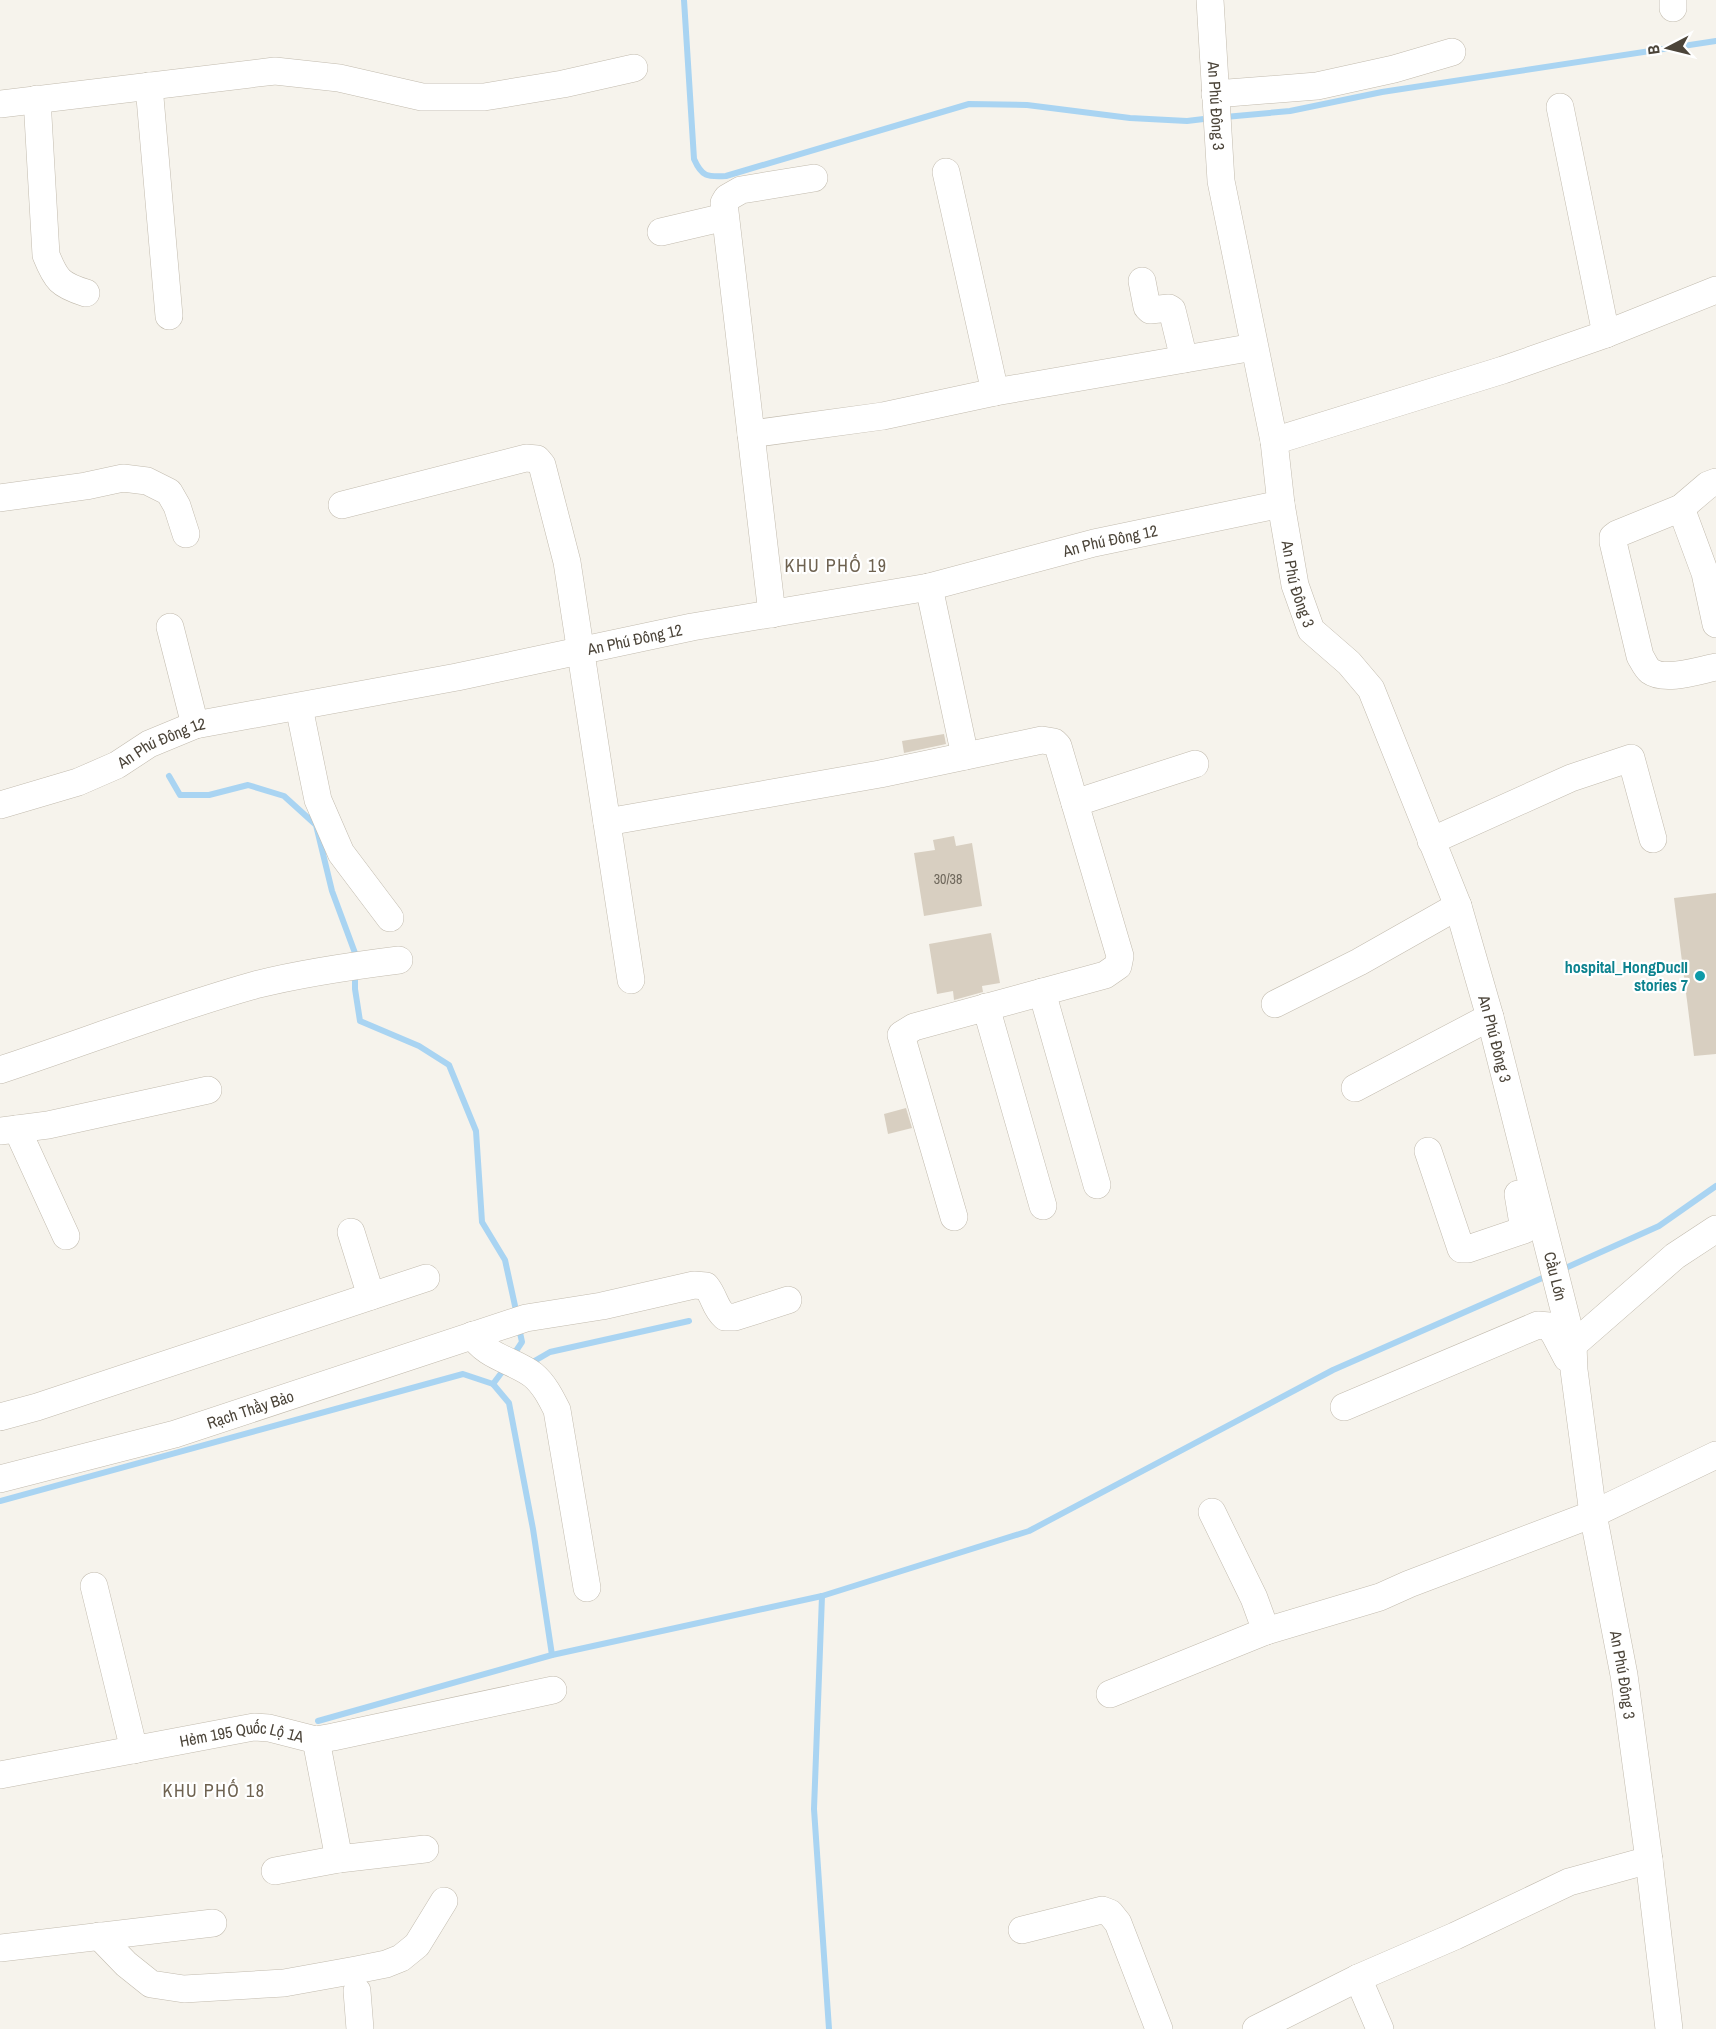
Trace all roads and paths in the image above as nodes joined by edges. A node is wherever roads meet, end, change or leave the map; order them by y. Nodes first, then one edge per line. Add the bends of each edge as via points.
1 (1210, 0) edge
2 (1452, 52) dead end
3 (634, 68) dead end
4 (149, 86) junction
5 (37, 99) junction
6 (0, 104) edge
7 (1560, 107) dead end
8 (1216, 110) junction
9 (946, 172) dead end
10 (814, 178) dead end
11 (725, 217) junction
12 (662, 232) dead end
13 (1142, 281) dead end
14 (1716, 290) edge
15 (86, 293) dead end
16 (169, 315) dead end
17 (1606, 334) junction
18 (1254, 347) junction
19 (1185, 359) junction
20 (995, 392) junction
21 (751, 434) junction
22 (1274, 441) junction
23 (1716, 482) edge
24 (0, 498) edge
25 (1281, 504) junction
26 (342, 505) dead end
27 (1681, 508) junction
28 (186, 534) dead end
29 (1711, 573) edge
30 (928, 587) junction
31 (772, 614) junction
32 (1716, 624) edge
33 (170, 627) dead end
34 (581, 652) junction
35 (1716, 667) edge
36 (299, 707) junction
37 (195, 725) junction
38 (965, 756) junction
39 (1195, 764) dead end
40 (1075, 803) junction
41 (0, 805) edge
42 (607, 822) junction
43 (1653, 839) dead end
44 (1431, 841) junction
45 (1458, 906) junction
46 (390, 918) dead end
47 (399, 960) dead end
48 (631, 980) dead end
49 (1042, 992) junction
50 (1275, 1004) dead end
51 (986, 1007) junction
52 (1490, 1017) junction
53 (0, 1070) edge
54 (1355, 1088) dead end
55 (208, 1090) dead end
56 (8, 1130) edge
57 (1428, 1151) dead end
58 (1525, 1152) junction
59 (1097, 1185) dead end
60 (1043, 1206) dead end
61 (954, 1217) dead end
62 (1716, 1229) edge
63 (1543, 1230) joint
64 (351, 1232) dead end
65 (66, 1236) dead end
66 (426, 1278) dead end
67 (371, 1296) junction
68 (788, 1300) dead end
69 (484, 1331) junction
70 (1572, 1346) junction
71 (1344, 1407) dead end
72 (0, 1417) edge
73 (1716, 1455) edge
74 (0, 1479) edge
75 (1212, 1512) dead end
76 (1593, 1514) junction
77 (94, 1586) dead end
78 (587, 1588) dead end
79 (1266, 1631) junction
80 (553, 1690) dead end
81 (1110, 1695) dead end
82 (316, 1740) junction
83 (134, 1750) junction
84 (0, 1775) edge
85 (425, 1849) dead end
86 (339, 1859) junction
87 (1649, 1860) junction
88 (275, 1871) dead end
89 (444, 1901) dead end
90 (213, 1923) dead end
91 (1022, 1930) dead end
92 (99, 1936) junction
93 (0, 1948) edge
94 (1358, 1978) junction
95 (357, 1991) dead end
96 (360, 2029) edge
97 (1159, 2029) edge
98 (1256, 2029) edge
99 (1380, 2029) edge
100 (1669, 2029) edge

1 - 8 street, An Phú Đông 3
2 - 8 street
3 - 4 street via 484,97 422,97 339,78 275,71
4 - 5 street
4 - 16 street
5 - 6 street
5 - 15 street via 46,255 54,274 68,288
7 - 17 street
8 - 18 street, An Phú Đông 3 via 1221,181
9 - 20 street
10 - 11 street via 733,193 724,204
11 - 12 street
11 - 21 street
13 - 19 street via 1150,310 1172,310
14 - 17 street
17 - 22 street
18 - 19 street
18 - 22 street, An Phú Đông 3
19 - 20 street
20 - 21 street via 883,416
21 - 31 street
22 - 25 street, An Phú Đông 3
23 - 27 street via 1708,484
24 - 28 street via 123,478 147,481 169,492
25 - 30 street, An Phú Đông 12 via 1094,543
25 - 44 street, An Phú Đông 3 via 1295,585 1311,630 1349,663 1371,689
26 - 34 street via 526,458 537,459 542,465 567,562
27 - 29 street
27 - 35 street via 1617,534 1613,542 1640,656 1648,670 1674,676
29 - 32 street
30 - 31 street, An Phú Đông 12
30 - 38 street
31 - 34 street, An Phú Đông 12
33 - 37 street
34 - 36 street, An Phú Đông 12
34 - 42 street
36 - 37 street, An Phú Đông 12
36 - 46 street via 318,800 341,853
37 - 41 street, An Phú Đông 12 via 149,744 117,765 78,782
38 - 40 street via 1042,740 1054,742
38 - 42 street
39 - 40 street
40 - 49 street via 1120,956 1118,966 1106,975
42 - 48 street
43 - 44 street via 1631,758 1571,778
44 - 45 street, An Phú Đông 3
45 - 50 street
45 - 52 street, An Phú Đông 3
47 - 53 street via 341,967 256,985
49 - 51 street
49 - 59 street
51 - 60 street
51 - 61 street via 914,1027 901,1035
52 - 54 street
52 - 58 street, An Phú Đông 3
55 - 56 street
56 - 65 street
57 - 58 street via 1461,1249 1524,1230 1516,1180
58 - 63 street, An Phú Đông 3
62 - 70 street via 1674,1256
63 - 70 street, Cầu Lớn
64 - 67 street
66 - 67 street
67 - 72 street
68 - 69 street, Rạch Thầy Bảo via 725,1317 706,1286 694,1286 526,1318
69 - 74 street, Rạch Thầy Bảo via 175,1434
69 - 78 street via 482,1346 531,1374 548,1391 557,1410
70 - 71 street via 1549,1326 1538,1325
70 - 76 street, An Phú Đông 3
73 - 76 street
75 - 79 street
76 - 79 street via 1380,1597
76 - 87 street, An Phú Đông 3 via 1624,1675
77 - 83 street
79 - 81 street
80 - 82 street, Hẻm 195 Quốc Lộ 1A
82 - 83 street, Hẻm 195 Quốc Lộ 1A via 254,1727
82 - 86 street
83 - 84 street, Hẻm 195 Quốc Lộ 1A
85 - 86 street
86 - 88 street
87 - 94 street via 1569,1882
87 - 100 street, An Phú Đông 3
89 - 92 street via 417,1946 401,1958 284,1983 184,1989 151,1984
90 - 92 street
91 - 97 street via 1102,1910 1110,1913 1118,1923
92 - 93 street
94 - 98 street
94 - 99 street
95 - 96 street

